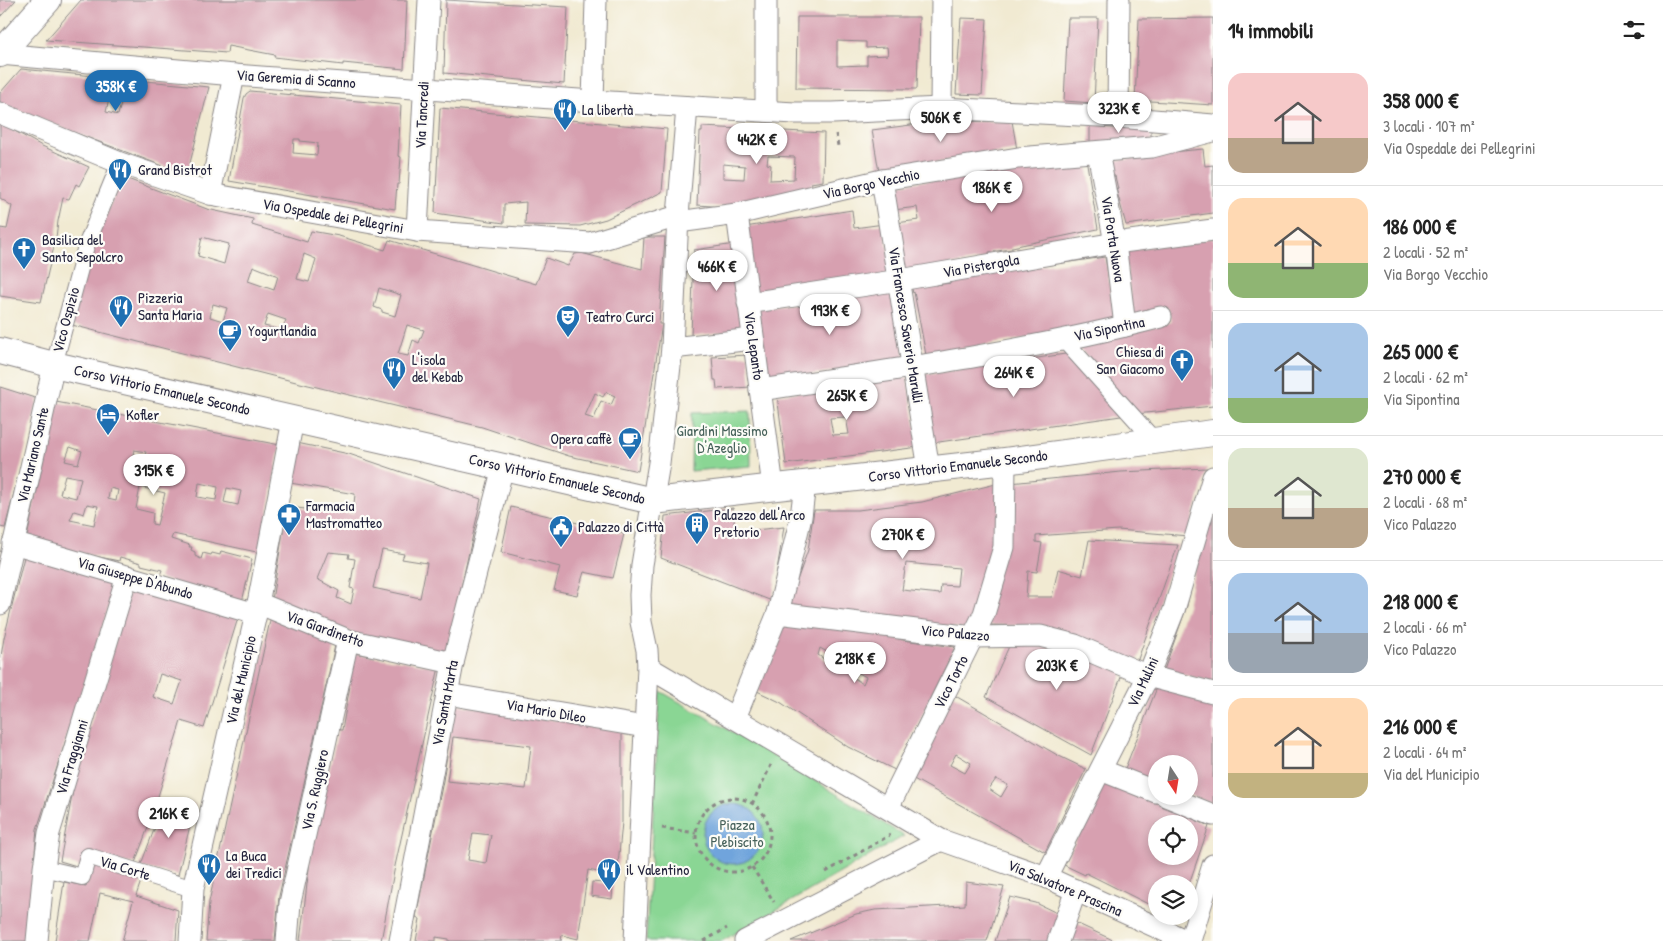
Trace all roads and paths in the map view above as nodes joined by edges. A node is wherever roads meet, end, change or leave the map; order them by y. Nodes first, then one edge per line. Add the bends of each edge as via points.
1 (48, 0) edge
2 (429, 0) edge
3 (596, 0) edge
4 (766, 0) edge
5 (942, 0) edge
6 (1119, 0) edge
7 (0, 54) edge
8 (234, 75) junction
9 (424, 88) junction
10 (593, 101) junction
11 (687, 107) junction
12 (941, 108) junction
13 (766, 111) junction
14 (0, 113) edge
15 (1118, 118) junction
16 (1213, 126) edge
17 (1213, 131) edge
18 (1098, 152) junction
19 (120, 163) junction
20 (882, 180) junction
21 (210, 194) junction
22 (737, 214) junction
23 (678, 219) junction
24 (1213, 230) edge
25 (416, 231) junction
26 (1115, 243) junction
27 (900, 280) junction
28 (748, 303) junction
29 (1161, 317) dead end
30 (1125, 326) junction
31 (1064, 339) junction
32 (753, 340) junction
33 (672, 348) junction
34 (0, 351) edge
35 (54, 365) junction
36 (912, 367) junction
37 (760, 390) junction
38 (293, 420) junction
39 (1213, 433) edge
40 (1155, 441) junction
41 (1005, 461) junction
42 (503, 467) junction
43 (929, 469) junction
44 (1213, 477) edge
45 (805, 484) junction
46 (773, 487) junction
47 (653, 501) junction
48 (1209, 502) edge
49 (9, 537) edge
50 (127, 576) junction
51 (0, 604) edge
52 (257, 608) junction
53 (778, 613) junction
54 (974, 638) junction
55 (348, 640) junction
56 (453, 662) junction
57 (648, 667) junction
58 (1148, 676) junction
59 (1213, 693) edge
60 (447, 694) junction
61 (735, 718) junction
62 (645, 727) junction
63 (763, 761) dead end
64 (1101, 770) junction
65 (1148, 789) edge
66 (752, 804) junction
67 (1188, 805) edge
68 (888, 808) junction
69 (1213, 815) edge
70 (882, 830) dead end
71 (696, 833) junction
72 (660, 837) dead end
73 (941, 840) junction
74 (1213, 865) edge
75 (752, 867) junction
76 (44, 868) junction
77 (824, 873) dead end
78 (1046, 877) junction
79 (193, 889) junction
80 (1076, 890) junction
81 (782, 897) dead end
82 (1165, 936) edge
83 (37, 941) edge
84 (190, 941) edge
85 (287, 941) edge
86 (400, 941) edge
87 (635, 941) edge
88 (746, 941) edge
89 (1058, 941) edge
90 (1188, 941) edge

1 - 7 street
2 - 9 street, Via Tancredi
3 - 10 street
4 - 13 street
5 - 12 street
6 - 15 street
7 - 8 street, Via Geremia di Scanno
8 - 9 street, Via Geremia di Scanno
8 - 21 street
9 - 10 street, Via Geremia di Scanno
9 - 25 street, Via Tancredi
10 - 11 street, Via Geremia di Scanno
11 - 13 street, Via Geremia di Scanno
11 - 23 street
12 - 13 street, Via Geremia di Scanno via 833,113
12 - 15 street, Via Geremia di Scanno
14 - 19 street, Via Ospedale dei Pellegrini
15 - 16 street, Via Geremia di Scanno
17 - 18 street, Via Borgo Vecchio via 1152,147
18 - 20 street, Via Borgo Vecchio via 1018,158
18 - 26 street, Via Porta Nuova
19 - 21 street, Via Ospedale dei Pellegrini
19 - 35 street, Vico Ospizio via 86,246
20 - 22 street, Via Borgo Vecchio
20 - 27 street, Via Francesco Saverio Marulli
21 - 25 street, Via Ospedale dei Pellegrini
22 - 23 street, Via Borgo Vecchio
22 - 28 street, Vico Lepanto
23 - 25 street, Via Ospedale dei Pellegrini via 590,243
23 - 33 street
24 - 26 street, Via Pistergola
26 - 27 street, Via Pistergola
26 - 30 street, Via Porta Nuova
27 - 28 street, Via Pistergola
27 - 36 street, Via Francesco Saverio Marulli
28 - 32 street, Vico Lepanto
29 - 30 street, Via Sipontina
30 - 31 street, Via Sipontina
31 - 36 street, Via Sipontina
31 - 40 street
32 - 33 street
32 - 37 street, Vico Lepanto
33 - 47 street
34 - 35 street, Corso Vittorio Emanuele Secondo
35 - 38 street, Corso Vittorio Emanuele Secondo
35 - 49 street, Via Mariano Sante
36 - 37 street, Via Sipontina
36 - 43 street, Via Francesco Saverio Marulli
37 - 46 street, Vico Lepanto
38 - 42 street, Corso Vittorio Emanuele Secondo
38 - 52 street, Via del Municipio
39 - 40 street, Corso Vittorio Emanuele Secondo
40 - 41 street, Corso Vittorio Emanuele Secondo
41 - 43 street, Corso Vittorio Emanuele Secondo
41 - 54 street, Vico Torto via 1004,547
42 - 47 street, Corso Vittorio Emanuele Secondo
42 - 56 street, Via Santa Marta
43 - 45 street, Corso Vittorio Emanuele Secondo
44 - 48 street, Via Mulini
45 - 46 street, Corso Vittorio Emanuele Secondo
45 - 53 street via 801,517
46 - 47 street, Corso Vittorio Emanuele Secondo
47 - 57 street via 640,595
48 - 58 street, Via Mulini via 1174,610
49 - 50 street, Via Giuseppe D'Abundo
49 - 51 street, Via Mariano Sante
50 - 52 street, Via Giuseppe D'Abundo
50 - 76 street, Via Fraggianni via 49,833
52 - 55 street, Via Giardinetto
52 - 79 street, Via del Municipio
53 - 54 street, Vico Palazzo
53 - 61 street
54 - 58 street, Vico Palazzo via 1040,636 1075,645
54 - 68 street, Vico Torto
55 - 56 street, Via Giardinetto
55 - 85 street, Via S. Ruggiero via 290,902
56 - 60 street, Via Santa Marta
57 - 61 street
57 - 62 street
58 - 59 street, Vico Palazzo
58 - 64 street, Via Mulini
60 - 62 street, Via Mario Dileo
60 - 86 street, Via Santa Marta
61 - 68 street
62 - 87 street
63 - 66 path via 771,765
64 - 65 street
64 - 78 street, Via Mulini
66 - 71 path via 736,798 713,804 703,812
66 - 75 path via 765,816 770,838 764,854
67 - 69 street
68 - 73 street
70 - 77 path via 890,835
71 - 72 path via 660,828
71 - 75 path via 698,849 714,868 740,872
73 - 78 street, Via Salvatore Prascina
73 - 88 street
74 - 90 street
75 - 81 path via 774,902
76 - 79 street, Via Corte via 82,877 88,856
76 - 83 street, Via Fraggianni
78 - 80 street, Via Salvatore Prascina
79 - 84 street, Via del Municipio
80 - 82 street, Via Salvatore Prascina
80 - 89 street
82 - 90 street, Via Salvatore Prascina

